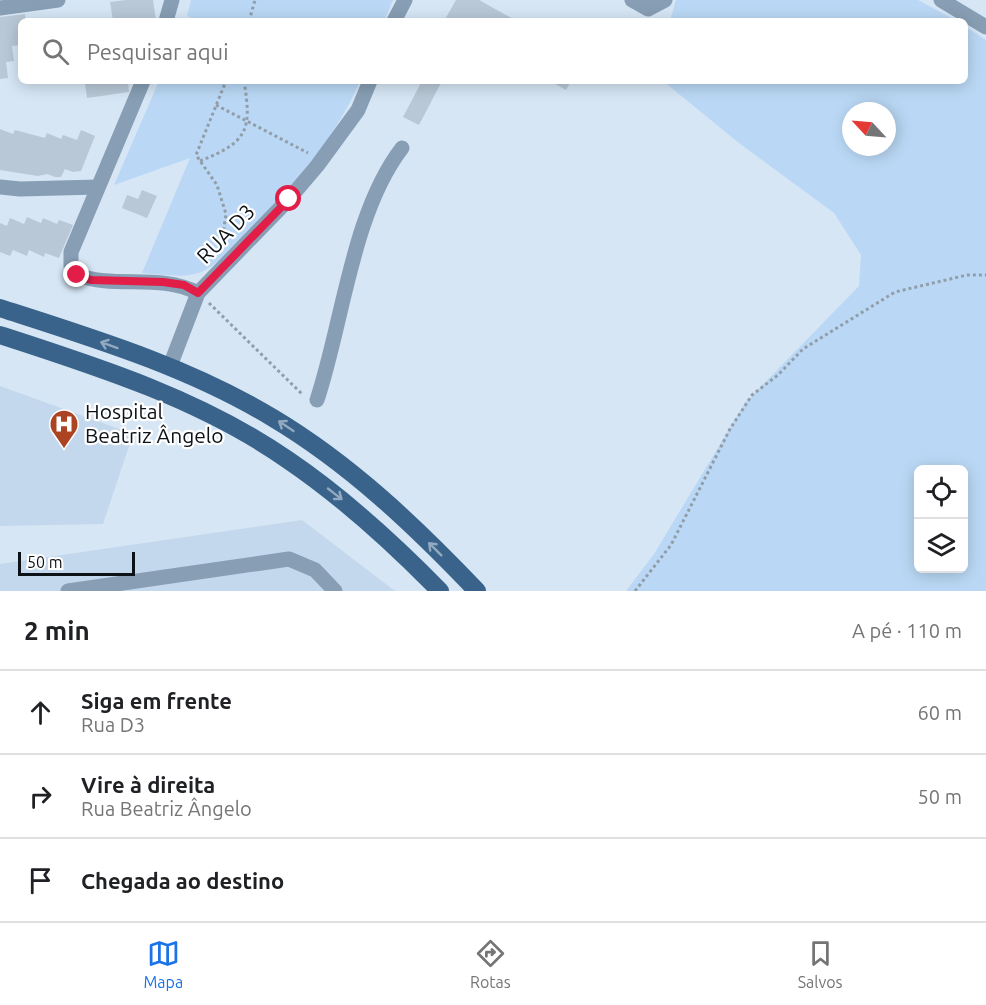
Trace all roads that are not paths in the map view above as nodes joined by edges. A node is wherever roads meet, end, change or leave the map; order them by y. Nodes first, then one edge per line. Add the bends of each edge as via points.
1 (58, 0) edge
2 (172, 0) edge
3 (405, 0) edge
4 (632, 0) edge
5 (665, 0) edge
6 (941, 0) edge
7 (0, 8) edge
8 (167, 18) edge
9 (396, 18) edge
10 (986, 27) edge
11 (142, 84) edge
12 (369, 84) edge
13 (402, 148) dead end
14 (0, 187) edge
15 (98, 187) junction
16 (198, 293) junction
17 (0, 308) edge
18 (0, 335) edge
19 (170, 366) junction
20 (317, 400) road end
21 (68, 591) edge
22 (335, 591) edge
23 (440, 591) edge
24 (477, 591) edge

1 - 7 street
2 - 8 street
3 - 9 street
4 - 5 street via 648,9
6 - 10 street
11 - 15 street
12 - 16 street, RUA D3 via 358,110 322,160
13 - 20 street via 384,172 353,261
14 - 15 street
15 - 16 street via 71,252 71,266 77,275 91,280 184,285
16 - 19 street, RUA D3
19 -> 17 main road
18 -> 23 main road via 141,384 259,441 338,496 393,543
24 -> 19 main road via 387,502 333,458 232,394
21 - 22 street via 289,560 315,570

